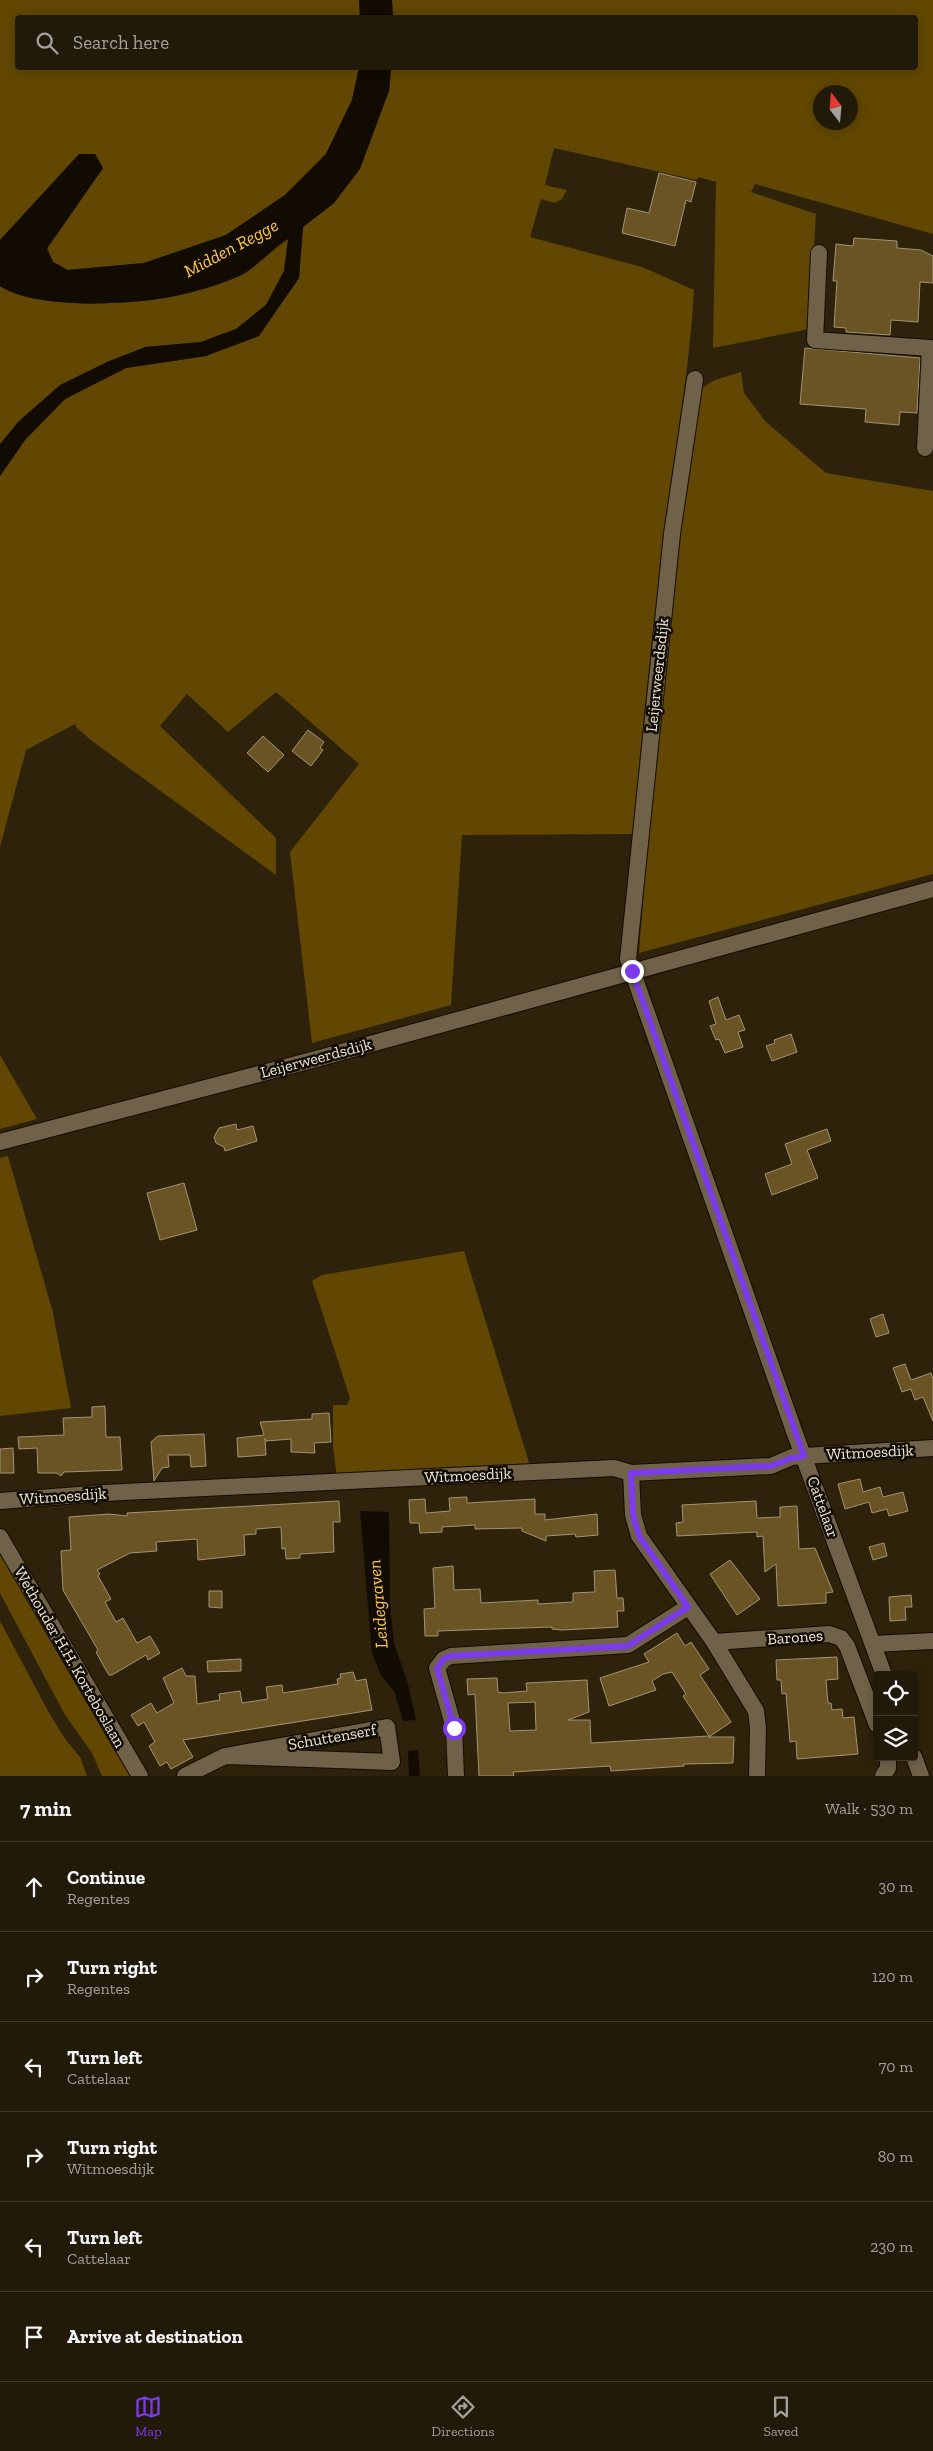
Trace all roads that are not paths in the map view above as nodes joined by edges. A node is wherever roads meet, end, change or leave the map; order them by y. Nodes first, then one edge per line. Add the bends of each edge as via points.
1 (819, 253) dead end
2 (695, 379) dead end
3 (925, 448) dead end
4 (933, 889) edge
5 (632, 971) junction
6 (0, 1142) edge
7 (933, 1448) edge
8 (804, 1456) junction
9 (631, 1473) junction
10 (0, 1501) edge
11 (0, 1537) edge
12 (688, 1607) junction
13 (933, 1641) edge
14 (714, 1642) junction
15 (873, 1644) junction
16 (883, 1671) edge
17 (874, 1716) edge
18 (225, 1756) junction
19 (888, 1761) edge
20 (915, 1761) edge
21 (140, 1776) edge
22 (185, 1776) edge
23 (456, 1776) edge
24 (757, 1776) edge
25 (883, 1776) edge
26 (921, 1776) edge

1 - 3 street via 815,340 930,348
2 - 5 street, Leijerweerdsdijk via 672,534 638,840 628,959
4 - 5 street, Leijerweerdsdijk
5 - 6 street, Leijerweerdsdijk
5 - 8 street, Cattelaar
7 - 8 street, Witmoesdijk
8 - 9 street, Witmoesdijk via 771,1466
8 - 15 street, Cattelaar
9 - 10 street, Witmoesdijk via 605,1468 114,1492
9 - 12 street via 633,1515 639,1536
11 - 21 street, Wethouder H.H. Korteboslaan
12 - 14 street
12 - 23 street via 628,1646 444,1659 437,1668 454,1728
13 - 15 street
14 - 17 street, Barones via 829,1634 841,1638
14 - 24 street via 756,1711
15 - 16 street, Cattelaar
18 - 18 street, Schuttenserf via 244,1757 392,1762 387,1727
18 - 22 street, Schuttenserf
19 - 25 street via 887,1772
20 - 26 street

